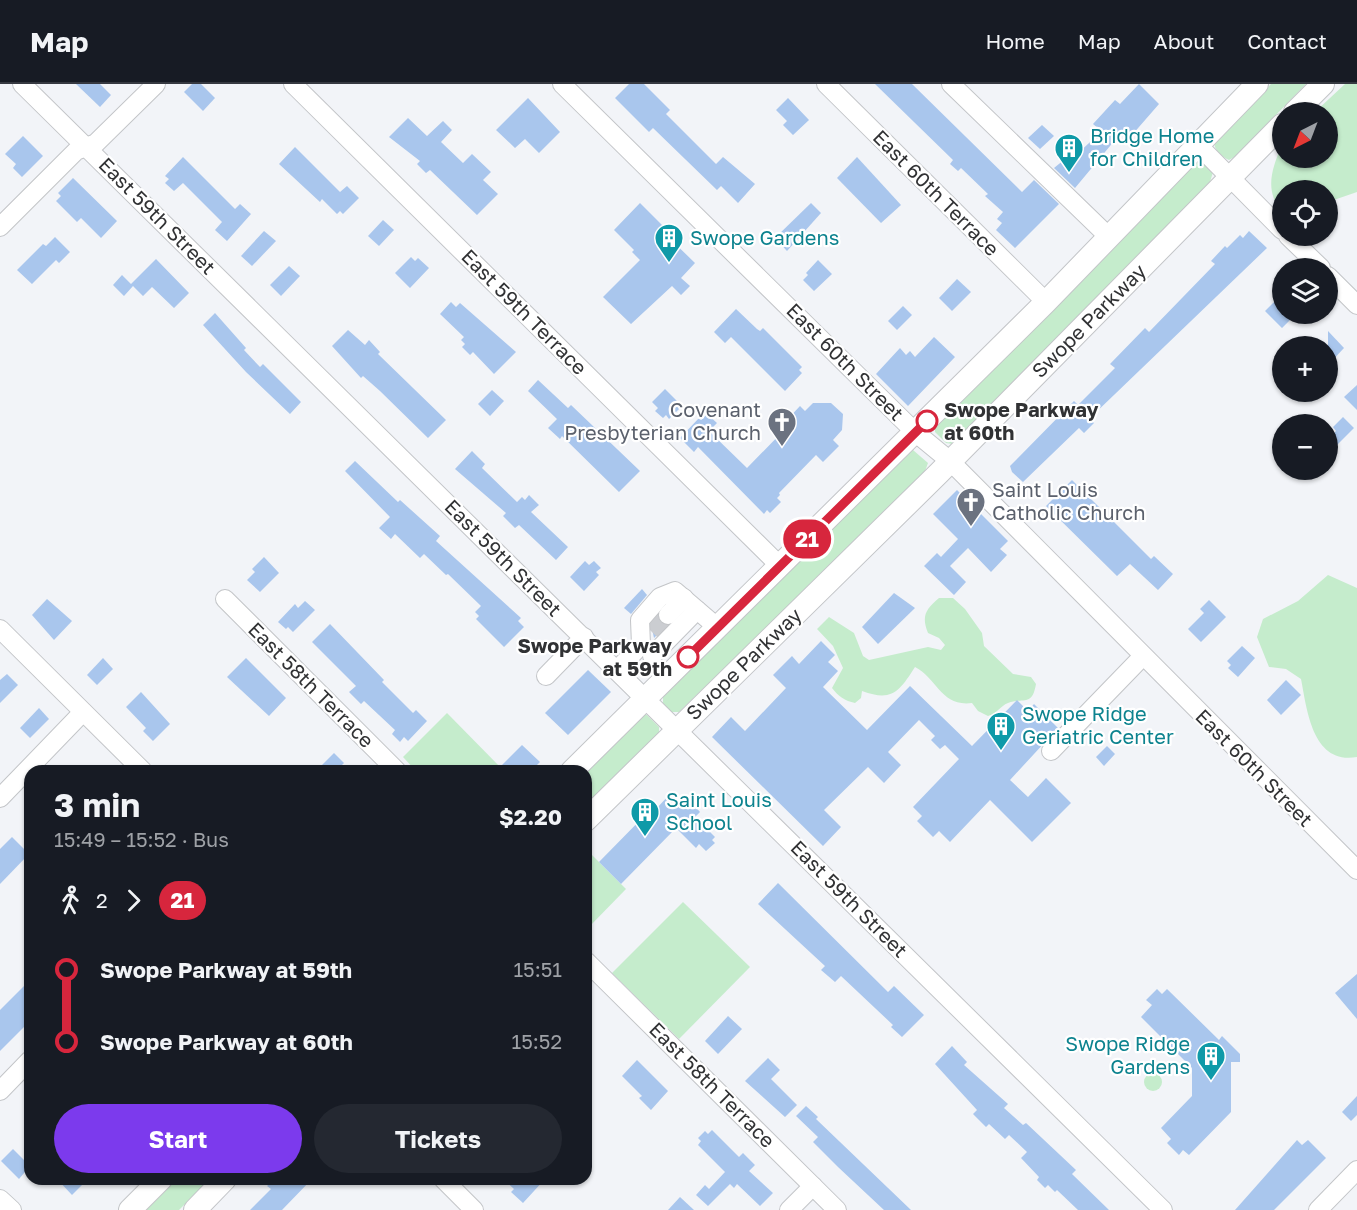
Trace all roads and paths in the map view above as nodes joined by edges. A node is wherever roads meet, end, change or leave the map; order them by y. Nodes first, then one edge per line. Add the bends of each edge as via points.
1 (22, 84) edge
2 (156, 84) edge
3 (293, 84) edge
4 (562, 84) edge
5 (826, 84) edge
6 (951, 84) edge
7 (1257, 84) edge
8 (1323, 84) edge
9 (1305, 102) edge
10 (1272, 135) edge
11 (1198, 145) junction
12 (86, 146) junction
13 (1231, 178) junction
14 (1272, 220) edge
15 (0, 227) edge
16 (1109, 237) junction
17 (1298, 246) edge
18 (1310, 258) edge
19 (1338, 286) edge
20 (1046, 302) junction
21 (1357, 305) edge
22 (916, 433) junction
23 (950, 461) junction
24 (780, 566) junction
25 (225, 599) dead end
26 (691, 604) junction
27 (668, 615) tunnel mouth
28 (717, 627) junction
29 (0, 629) edge
30 (584, 637) junction
31 (648, 644) junction
32 (1143, 656) junction
33 (617, 670) junction
34 (670, 674) junction
35 (546, 676) dead end
36 (646, 698) junction
37 (83, 712) junction
38 (678, 729) junction
39 (1051, 751) dead end
40 (32, 765) edge
41 (137, 765) edge
42 (391, 765) edge
43 (578, 765) edge
44 (24, 773) edge
45 (0, 798) edge
46 (592, 813) edge
47 (1357, 870) edge
48 (592, 967) edge
49 (24, 1066) edge
50 (0, 1091) edge
51 (1357, 1170) edge
52 (155, 1185) edge
53 (219, 1185) edge
54 (449, 1185) edge
55 (813, 1186) junction
56 (0, 1198) edge
57 (12, 1210) edge
58 (130, 1210) edge
59 (195, 1210) edge
60 (474, 1210) edge
61 (789, 1210) edge
62 (837, 1210) edge
63 (1163, 1210) edge
64 (1318, 1210) edge

1 - 12 street, East 59th Street
2 - 12 street via 96,143
3 - 24 street, East 59th Terrace
4 - 22 street, East 60th Street
5 - 20 street, East 60th Terrace
6 - 16 street
7 - 11 main road
8 - 9 main road
10 - 13 main road, Swope Parkway
11 - 13 street
11 - 16 main road
12 - 15 street via 76,151
12 - 30 street, East 59th Street
13 - 14 street
13 - 23 main road, Swope Parkway
16 - 20 main road
17 - 18 street
19 - 21 street
20 - 22 main road
22 - 23 street, East 60th Street
22 - 24 main road
23 - 32 street, East 60th Street
23 - 38 main road, Swope Parkway
24 - 28 main road
25 - 42 street, East 58th Terrace
26 - 27 street
26 - 28 street
26 - 31 street
26 - 31 street via 675,591 660,597 640,620
28 - 34 main road
29 - 37 street
30 - 33 street, East 59th Street
30 - 35 street
31 - 33 street
31 - 34 street
32 - 39 street
32 - 47 street, East 60th Street
33 - 36 street, East 59th Street
34 - 36 main road
36 - 38 street, East 59th Street
36 - 43 main road
37 - 40 street
37 - 41 street
38 - 46 main road, Swope Parkway
38 - 63 street, East 59th Street
44 - 45 street
48 - 55 street, East 58th Terrace
49 - 50 street
51 - 64 street
52 - 58 main road
53 - 59 main road
54 - 60 street
55 - 61 street
55 - 62 street, East 58th Terrace
56 - 57 street

